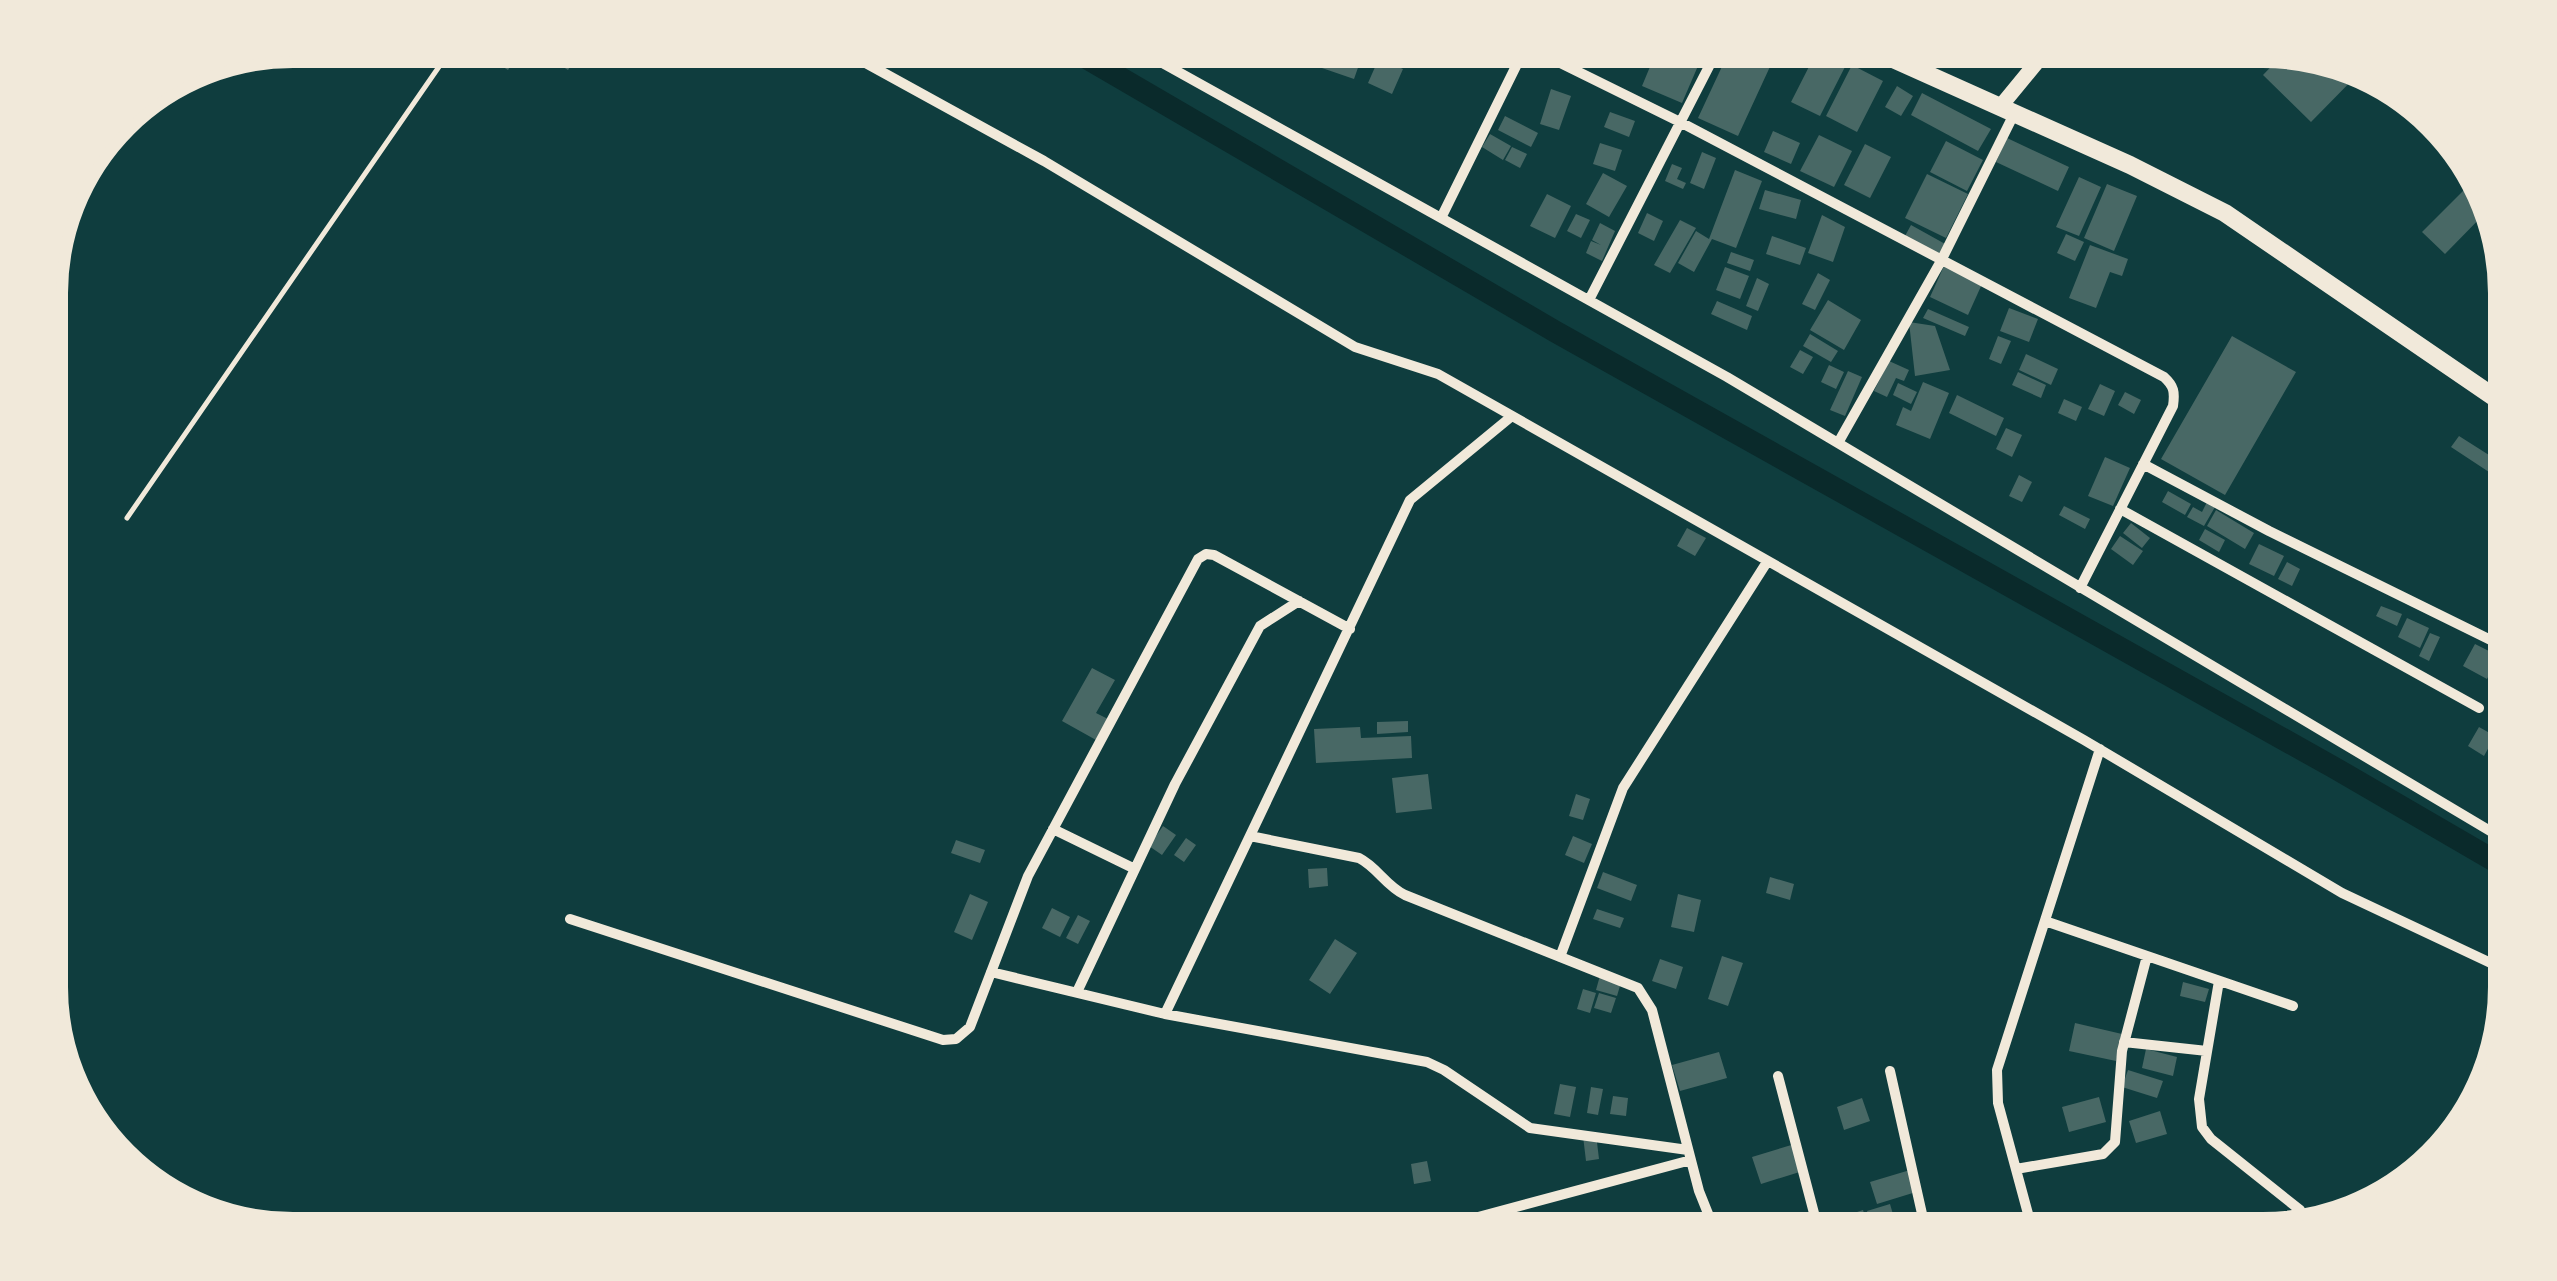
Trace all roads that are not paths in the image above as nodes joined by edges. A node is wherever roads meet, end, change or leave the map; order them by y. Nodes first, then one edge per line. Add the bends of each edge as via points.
1 (442, 62) edge
2 (864, 62) edge
3 (1160, 62) edge
4 (1520, 62) edge
5 (1561, 62) edge
6 (1711, 62) edge
7 (1899, 62) edge
8 (2040, 62) edge
9 (2007, 111) junction
10 (1680, 122) junction
11 (1440, 218) junction
12 (1941, 261) junction
13 (1589, 300) junction
14 (2494, 397) edge
15 (1512, 416) junction
16 (1838, 443) junction
17 (2143, 464) junction
18 (2120, 509) junction
19 (128, 518) dead end
20 (1767, 562) junction
21 (2080, 588) junction
22 (1299, 601) junction
23 (1350, 628) junction
24 (2494, 642) edge
25 (2480, 708) dead end
26 (2100, 750) junction
27 (1053, 830) junction
28 (2494, 833) edge
29 (1250, 836) junction
30 (1135, 869) junction
31 (570, 919) dead end
32 (2045, 920) junction
33 (2148, 956) junction
34 (1560, 957) junction
35 (2494, 965) edge
36 (992, 972) junction
37 (2219, 981) junction
38 (1077, 992) junction
39 (2293, 1006) dead end
40 (1165, 1014) junction
41 (2124, 1042) junction
42 (2207, 1051) junction
43 (1890, 1070) dead end
44 (1778, 1076) dead end
45 (1690, 1155) junction
46 (2016, 1169) junction
47 (2302, 1215) edge
48 (1471, 1218) edge
49 (1710, 1218) edge
50 (1815, 1218) edge
51 (1923, 1218) edge
52 (2029, 1218) edge

1 - 19 lane
2 - 15 street via 1355,347 1429,370
3 - 11 street
4 - 11 street
5 - 10 street
6 - 10 street
7 - 9 highway
8 - 9 main road
9 - 12 street
9 - 14 highway via 2225,213
10 - 12 street
10 - 13 street
11 - 13 street
12 - 16 street
12 - 17 street via 2172,384 2172,406
13 - 16 street
15 - 20 street
15 - 23 street via 1410,500
16 - 21 street
17 - 18 street
17 - 24 street
18 - 21 street
18 - 25 street
20 - 26 street
20 - 34 street via 1623,788
21 - 28 street
22 - 23 street
22 - 27 street via 1214,555 1198,558
22 - 30 street via 1260,626
23 - 29 street
26 - 32 street
26 - 35 street via 2342,894
27 - 30 street
27 - 36 street
29 - 34 street via 1359,858 1394,890
29 - 40 street
30 - 38 street
31 - 36 street via 943,1040 970,1027
32 - 33 street
32 - 46 street via 1997,1070 1998,1103
33 - 37 street
33 - 41 street
34 - 45 street via 1646,997
36 - 38 street
37 - 39 street
37 - 42 street
38 - 40 street
40 - 45 street via 1428,1062 1544,1132
41 - 42 street
41 - 46 street via 2111,1150
42 - 47 street via 2202,1128
43 - 51 street
44 - 50 street
45 - 48 street
45 - 49 street
46 - 52 street

